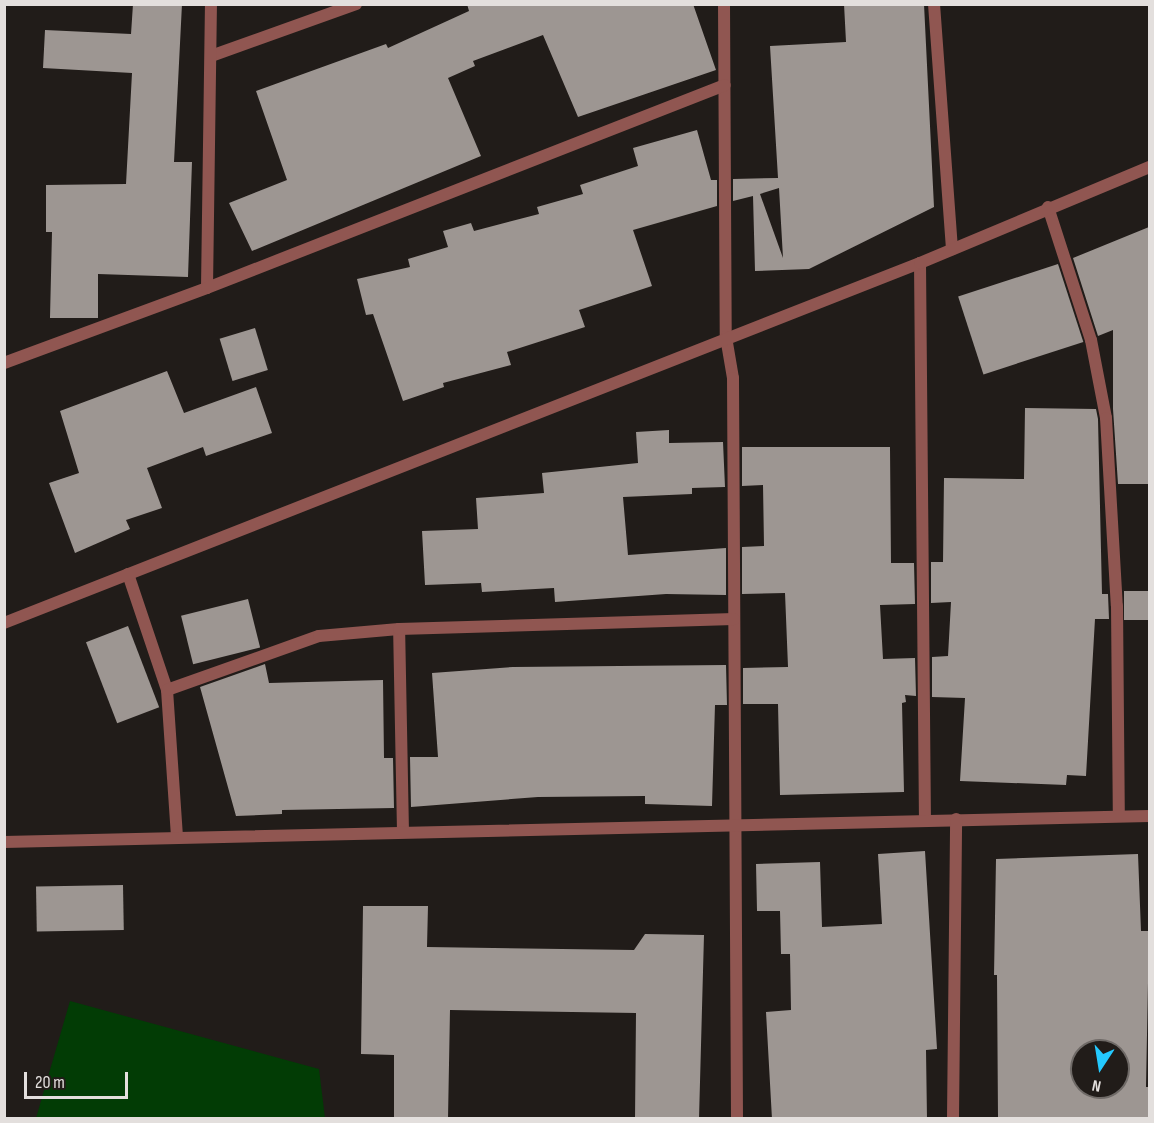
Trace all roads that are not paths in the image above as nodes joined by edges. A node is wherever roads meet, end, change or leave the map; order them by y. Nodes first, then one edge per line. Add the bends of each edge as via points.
1 (211, 4) edge
2 (356, 4) edge
3 (724, 4) edge
4 (934, 4) edge
5 (210, 56) junction
6 (724, 85) junction
7 (1149, 167) edge
8 (1048, 207) junction
9 (952, 249) junction
10 (920, 263) junction
11 (207, 288) junction
12 (726, 337) junction
13 (4, 363) edge
14 (128, 574) junction
15 (734, 619) junction
16 (4, 623) edge
17 (399, 629) junction
18 (166, 690) junction
19 (1119, 816) junction
20 (1149, 816) edge
21 (956, 819) junction
22 (925, 820) junction
23 (735, 824) junction
24 (403, 832) junction
25 (177, 837) junction
26 (4, 842) edge
27 (737, 1119) edge
28 (954, 1119) edge

1 - 5 street
2 - 5 street
3 - 6 street
4 - 9 street
5 - 11 street
6 - 11 street
6 - 12 street
7 - 8 street
8 - 9 street
8 - 19 street via 1091,340 1106,418 1118,606
9 - 10 street
10 - 12 street
10 - 22 street
11 - 13 street
12 - 14 street
12 - 15 street via 733,378
14 - 16 street
14 - 18 street
15 - 17 street
15 - 23 street
17 - 18 street via 319,636
17 - 24 street
18 - 25 street
19 - 20 street
19 - 21 street
21 - 22 street
21 - 28 street
22 - 23 street
23 - 24 street
23 - 27 street
24 - 25 street
25 - 26 street

